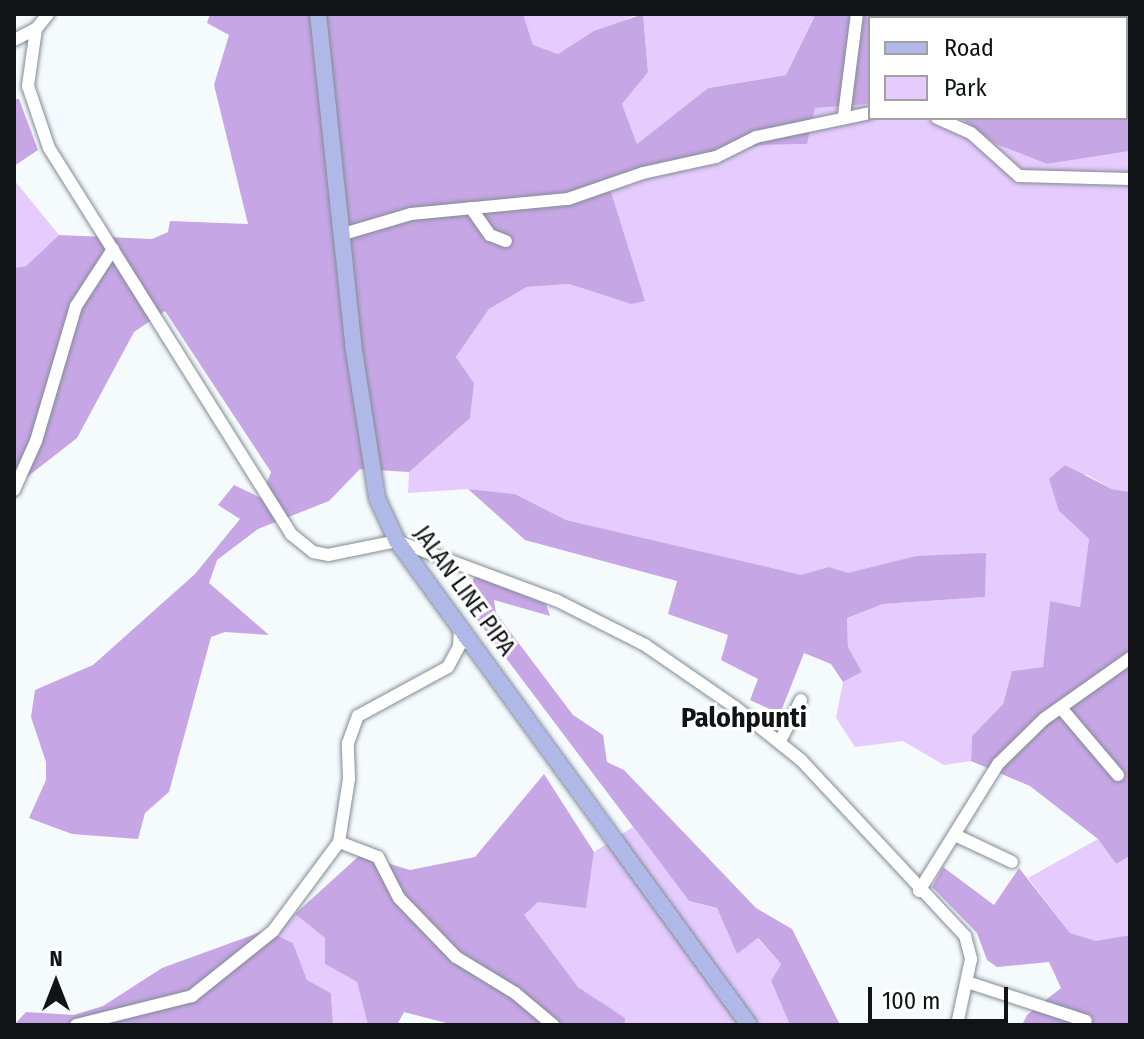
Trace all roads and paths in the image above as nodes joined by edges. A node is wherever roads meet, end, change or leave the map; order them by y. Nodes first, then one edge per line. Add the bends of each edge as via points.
1 (48, 14) edge
2 (318, 14) edge
3 (857, 14) edge
4 (36, 29) junction
5 (14, 40) edge
6 (868, 113) edge
7 (844, 115) junction
8 (942, 120) edge
9 (1130, 179) edge
10 (471, 208) junction
11 (340, 235) junction
12 (506, 241) dead end
13 (113, 249) junction
14 (14, 490) edge
15 (397, 541) junction
16 (460, 627) junction
17 (1130, 658) edge
18 (801, 700) dead end
19 (1061, 708) junction
20 (780, 741) junction
21 (1118, 775) dead end
22 (955, 835) junction
23 (339, 842) junction
24 (1012, 862) dead end
25 (919, 891) junction
26 (967, 982) junction
27 (1086, 1021) dead end
28 (76, 1025) edge
29 (553, 1025) edge
30 (749, 1025) edge
31 (957, 1025) edge

1 - 4 street
2 - 11 main road, JALAN LINE PIPA
3 - 7 street
4 - 5 street
4 - 13 street via 27,73 34,114 49,148
6 - 7 street
7 - 10 street via 756,137 716,157 643,173 587,194 532,205
8 - 9 street via 971,133 1019,176
10 - 11 street via 411,214
10 - 12 street via 490,235
11 - 15 main road, JALAN LINE PIPA via 370,471
13 - 14 street via 76,306 36,441
13 - 15 street via 291,534 313,552 328,555
15 - 16 main road, JALAN LINE PIPA
15 - 20 street via 596,617 645,645
16 - 23 street via 459,646 448,667 358,716 348,743 349,779
16 - 30 main road, JALAN LINE PIPA
17 - 19 street
18 - 20 street
19 - 21 street
19 - 22 street via 998,764
20 - 25 street
22 - 24 street
22 - 25 street
23 - 28 street via 273,931 213,983 180,1001
23 - 29 street via 378,857 399,898 456,957 515,993
25 - 26 street via 970,946
26 - 27 street
26 - 31 street

